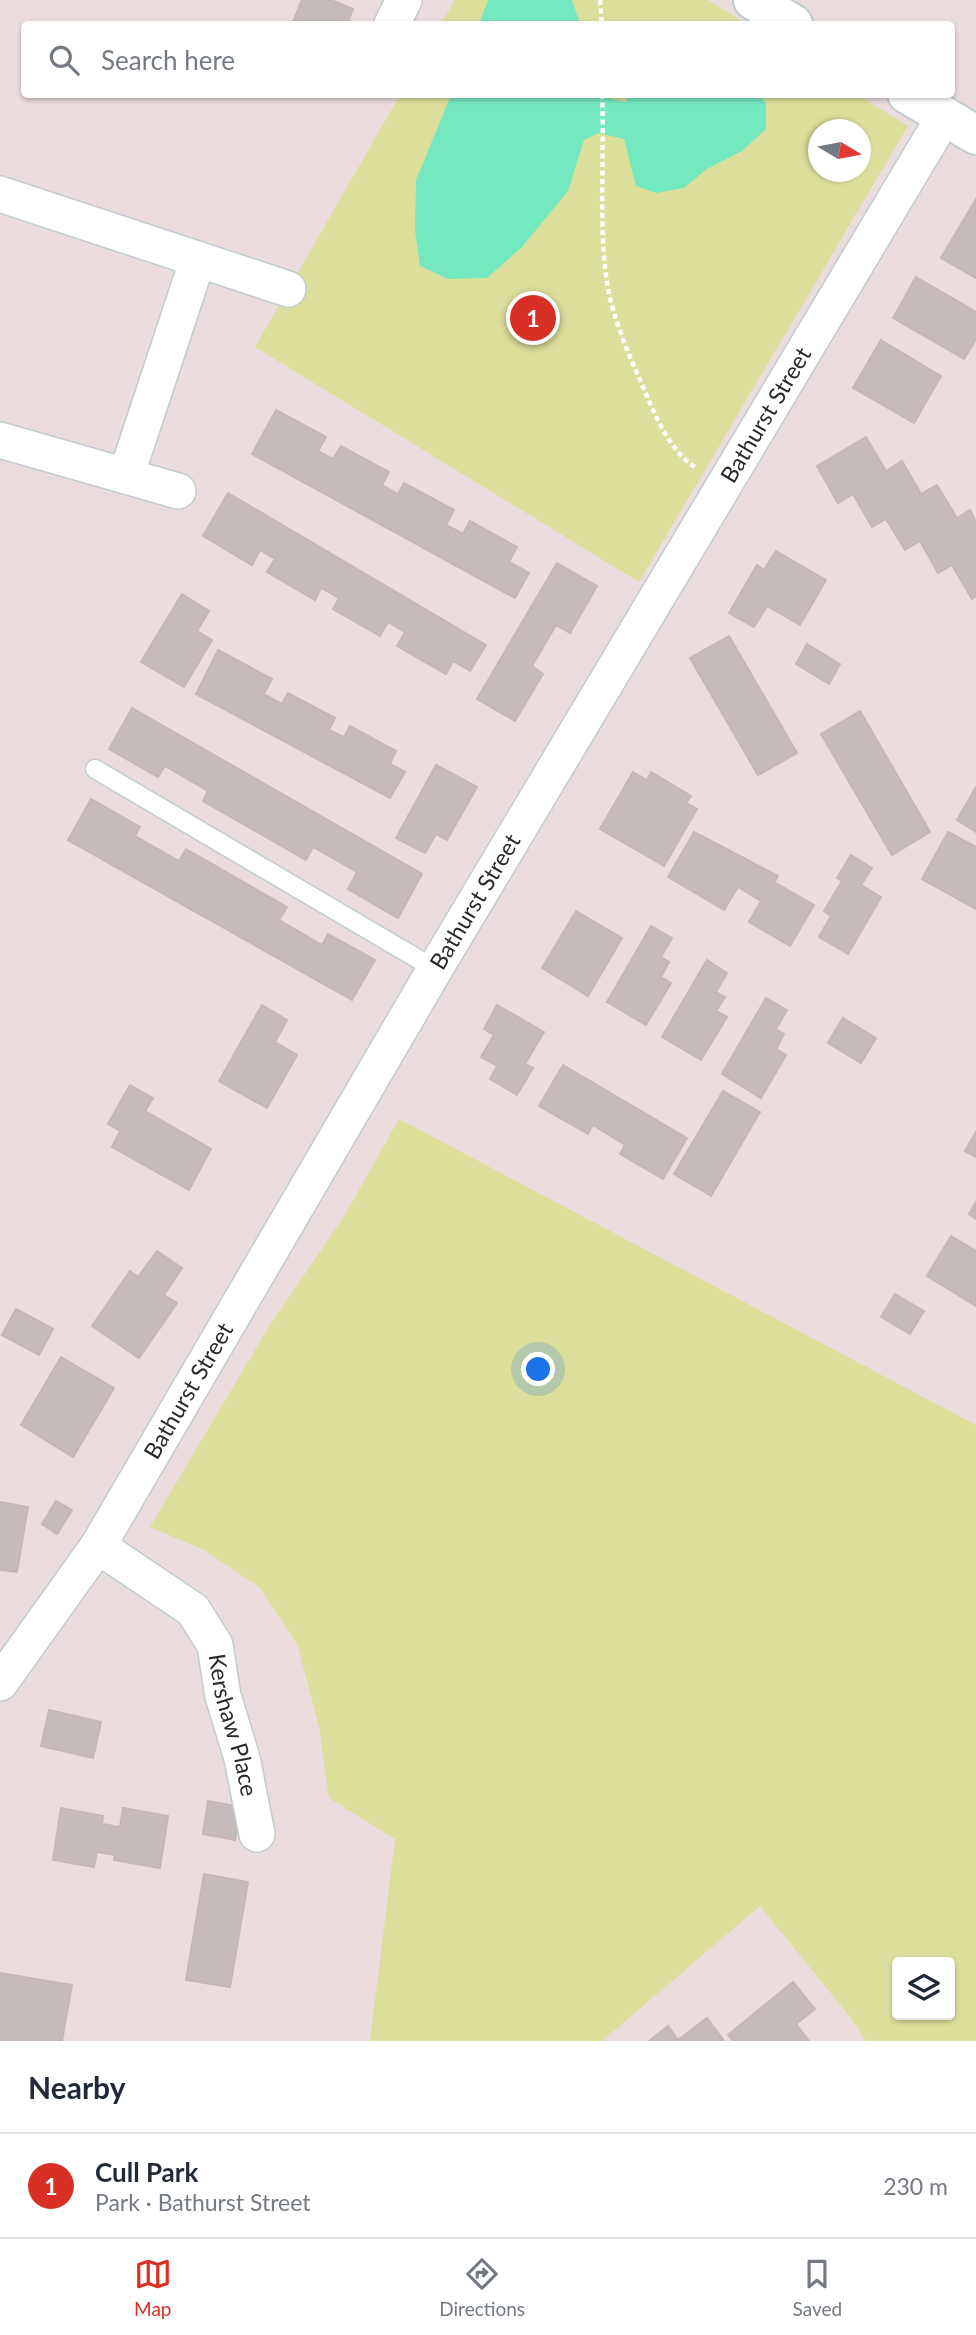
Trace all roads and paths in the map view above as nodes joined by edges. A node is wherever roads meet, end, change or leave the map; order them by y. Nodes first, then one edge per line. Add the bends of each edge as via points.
1 (404, 0) edge
2 (600, 0) edge
3 (752, 0) edge
4 (394, 21) edge
5 (602, 21) edge
6 (788, 21) edge
7 (601, 98) edge
8 (914, 98) edge
9 (960, 126) edge
10 (0, 194) edge
11 (198, 259) junction
12 (288, 289) dead end
13 (0, 440) edge
14 (703, 473) dead end
15 (126, 476) junction
16 (178, 491) dead end
17 (95, 769) dead end
18 (435, 969) junction
19 (98, 1546) junction
20 (0, 1683) edge
21 (257, 1834) dead end

1 - 4 street
2 - 5 path
3 - 6 main road
7 - 14 path via 607,285 658,420 681,458
8 - 9 main road
9 - 18 street, Bathurst Street
10 - 11 street
11 - 12 street
11 - 15 street
13 - 15 street
15 - 16 street
17 - 18 lane
18 - 19 street, Bathurst Street
19 - 20 street, Bathurst Street
19 - 21 street, Kershaw Place via 193,1610 215,1645

